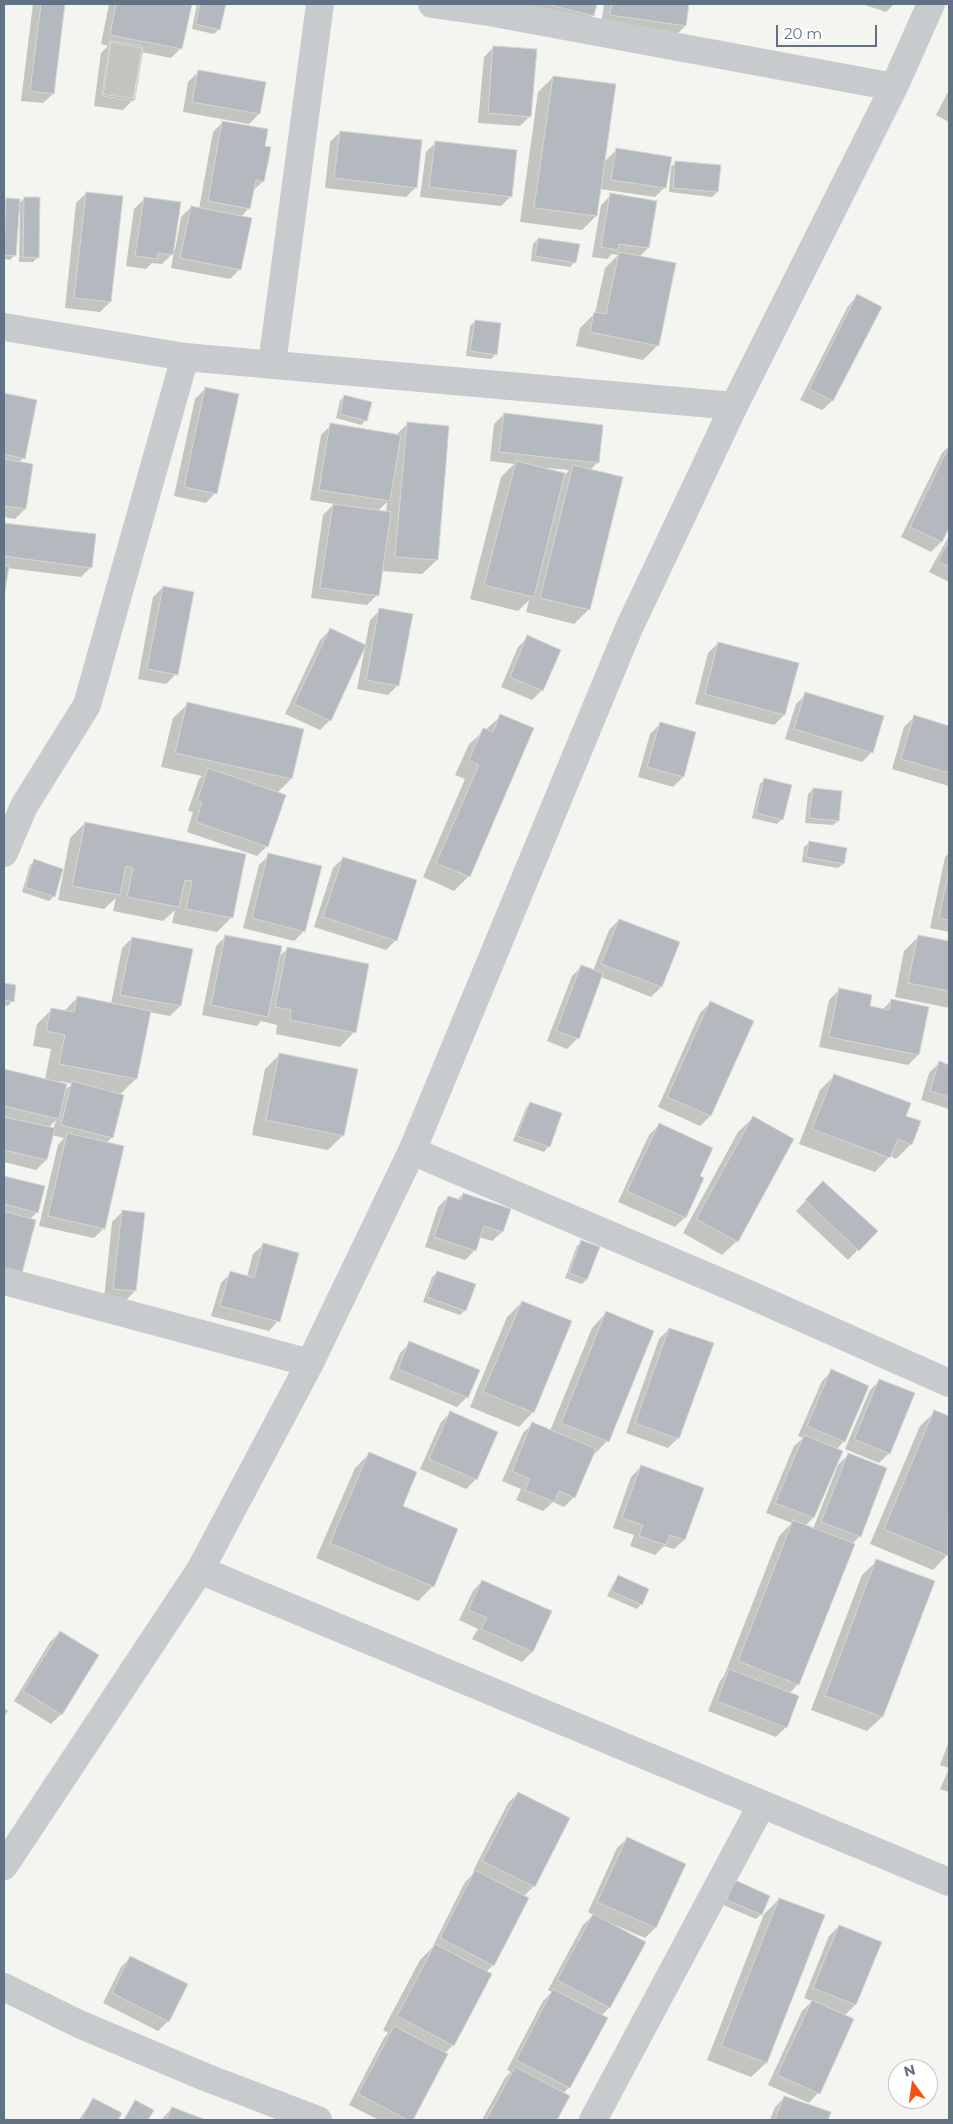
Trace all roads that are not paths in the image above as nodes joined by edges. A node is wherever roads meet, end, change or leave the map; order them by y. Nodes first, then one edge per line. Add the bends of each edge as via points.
1 (320, 4) edge
2 (432, 4) edge
3 (931, 4) edge
4 (490, 8) edge
5 (894, 87) junction
6 (4, 327) edge
7 (185, 357) junction
8 (272, 364) junction
9 (734, 406) junction
10 (4, 852) edge
11 (412, 1151) junction
12 (4, 1281) edge
13 (310, 1363) junction
14 (949, 1383) edge
15 (200, 1570) junction
16 (762, 1804) junction
17 (4, 1866) edge
18 (949, 1882) edge
19 (4, 1987) edge
20 (318, 2120) edge
21 (593, 2120) edge

1 - 8 street
2 - 4 street
3 - 5 street
4 - 5 street
5 - 9 street
6 - 7 street
7 - 8 street
7 - 10 street via 87,705 24,806
8 - 9 street
9 - 11 street via 628,628
11 - 13 street
11 - 14 street
12 - 13 street
13 - 15 street
15 - 16 street
15 - 17 street
16 - 18 street
16 - 21 street
19 - 20 street via 187,2070

